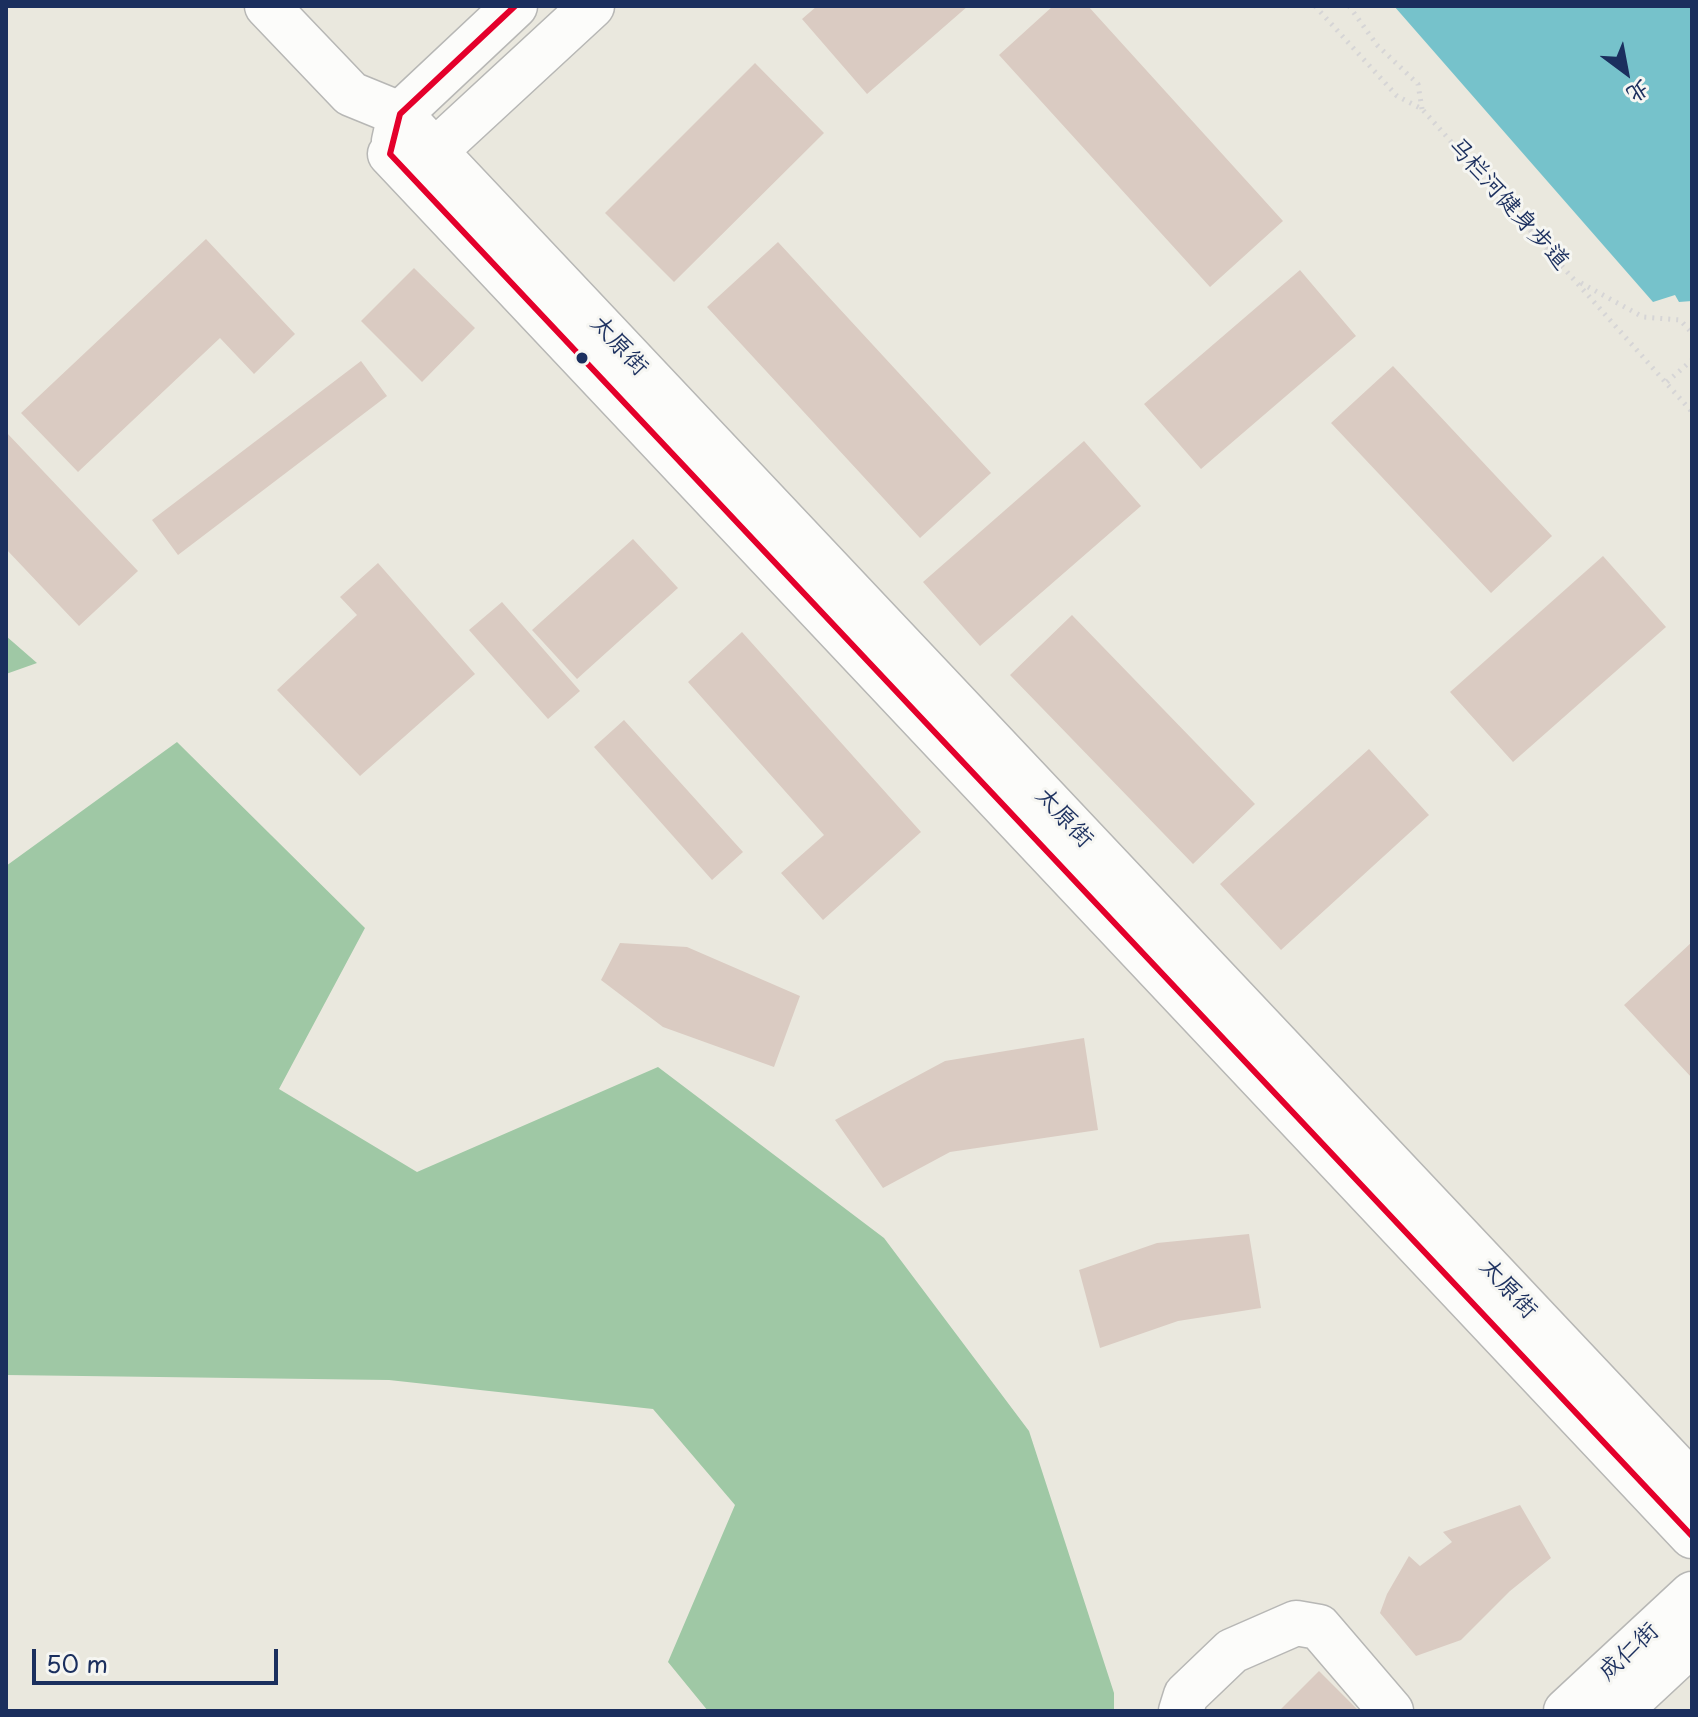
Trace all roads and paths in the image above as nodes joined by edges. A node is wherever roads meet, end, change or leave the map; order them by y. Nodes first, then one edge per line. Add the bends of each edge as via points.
1 (267, 6) edge
2 (515, 6) edge
3 (592, 6) edge
4 (1315, 6) edge
5 (1349, 6) edge
6 (1422, 109) junction
7 (395, 134) junction
8 (435, 151) junction
9 (1576, 280) junction
10 (1692, 333) edge
11 (1692, 360) edge
12 (1667, 382) junction
13 (1692, 412) edge
14 (1692, 1484) edge
15 (1692, 1536) edge
16 (1692, 1594) edge
17 (1692, 1643) edge
18 (1181, 1711) edge
19 (1391, 1711) edge
20 (1566, 1711) edge
21 (1619, 1711) edge

1 - 7 main road
2 - 7 main road
3 - 8 main road
4 - 6 path, 马栏河健身步道 via 1397,96
5 - 6 path via 1377,45 1418,84
6 - 9 path, 马栏河健身步道
7 - 8 main road, 太原街
7 - 15 main road, 太原街
8 - 14 main road, 太原街
9 - 10 path via 1643,317 1680,320
9 - 12 path, 马栏河健身步道
11 - 12 path
12 - 13 path, 马栏河健身步道
16 - 20 main road, 成仁街
17 - 21 main road, 成仁街
18 - 19 main road via 1186,1695 1232,1651 1296,1623 1319,1627

